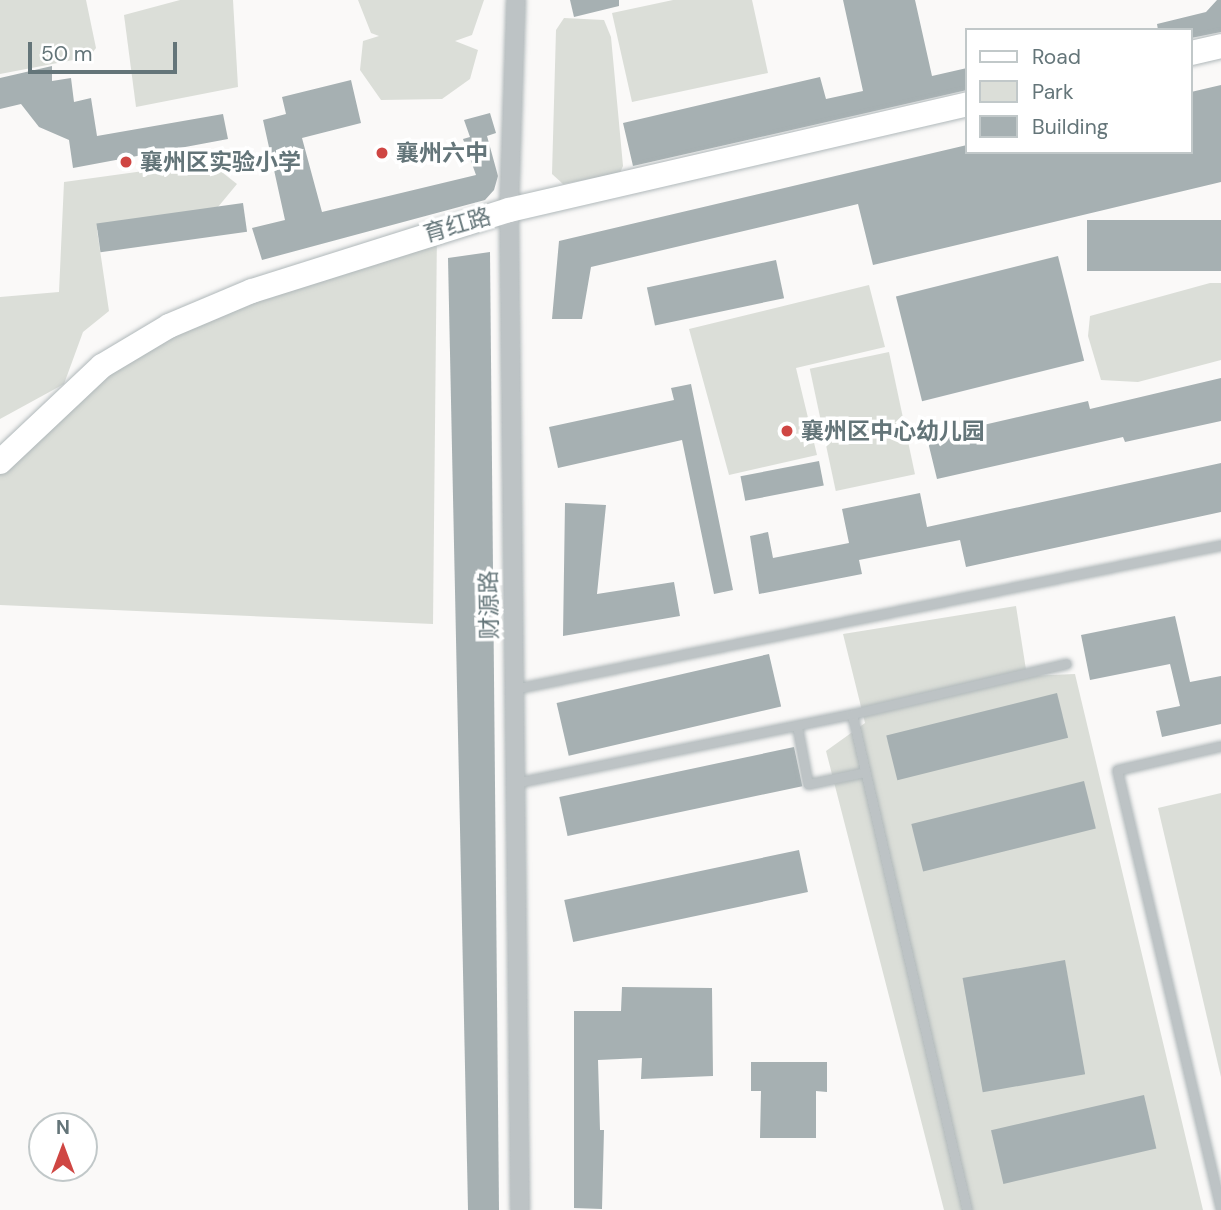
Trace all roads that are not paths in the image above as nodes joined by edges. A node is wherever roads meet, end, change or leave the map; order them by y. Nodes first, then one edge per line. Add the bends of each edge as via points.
1 (516, 0) edge
2 (1221, 46) edge
3 (1193, 53) edge
4 (965, 104) edge
5 (509, 210) junction
6 (0, 462) edge
7 (1221, 545) edge
8 (1066, 664) dead end
9 (514, 689) junction
10 (852, 715) junction
11 (797, 726) junction
12 (1221, 746) edge
13 (865, 772) junction
14 (515, 783) junction
15 (520, 1210) edge
16 (967, 1210) edge
17 (1221, 1210) edge

1 - 5 street, 财源路
2 - 3 street
4 - 5 street, 育红路
5 - 6 street, 育红路 via 252,291 169,326 102,366
5 - 9 street, 财源路
7 - 9 lane
8 - 10 lane
9 - 14 street, 财源路
10 - 11 lane
10 - 13 lane
11 - 13 lane via 808,784
11 - 14 lane
12 - 17 lane via 1117,770
13 - 16 lane
14 - 15 street, 财源路

